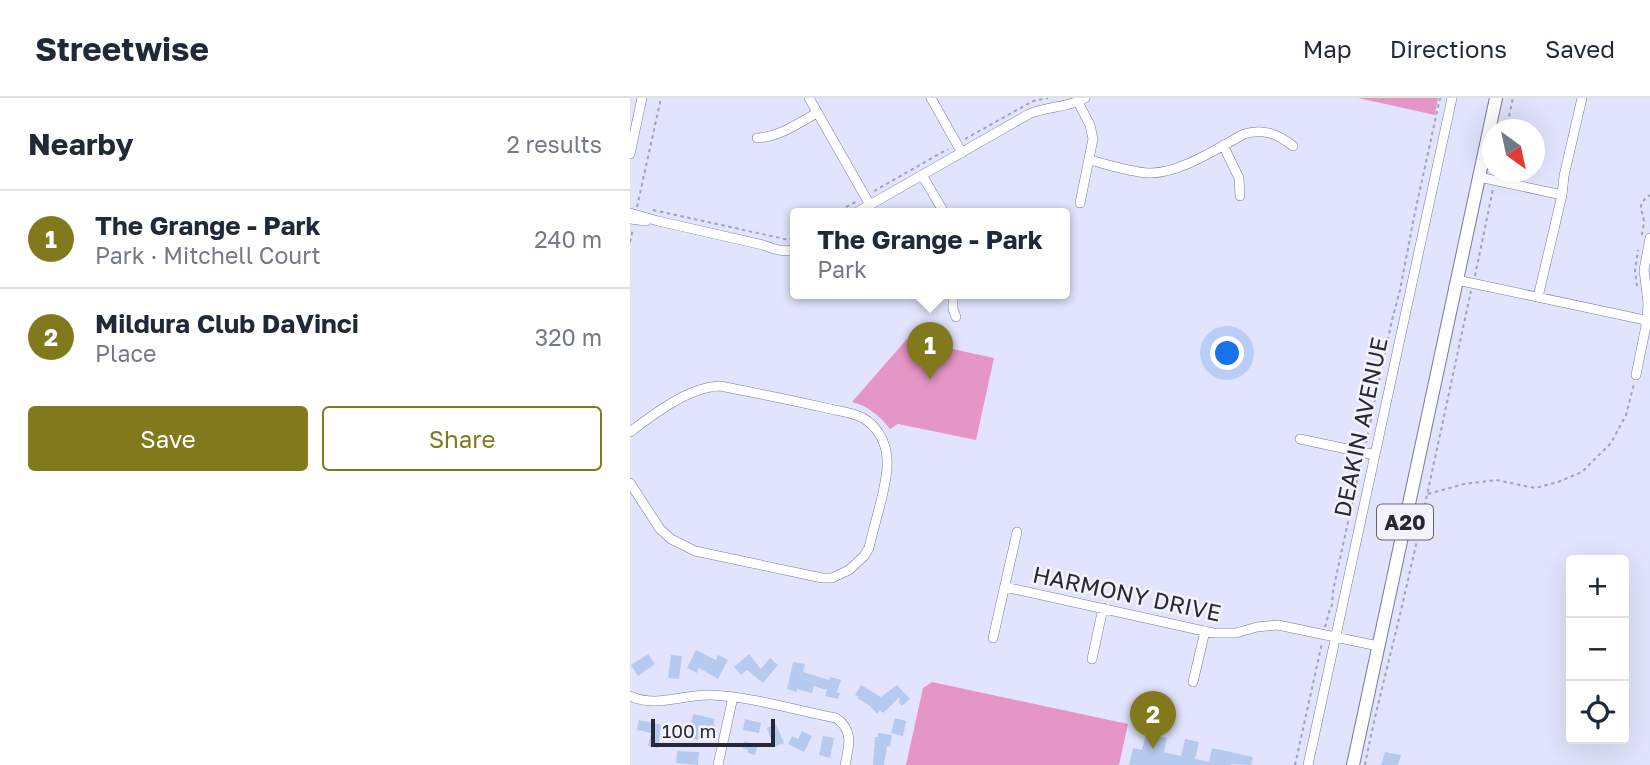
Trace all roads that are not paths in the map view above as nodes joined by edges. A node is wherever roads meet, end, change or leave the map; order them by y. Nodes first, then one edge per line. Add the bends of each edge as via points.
1 (642, 98) edge
2 (809, 98) edge
3 (931, 98) edge
4 (1452, 98) edge
5 (1496, 98) edge
6 (1582, 98) edge
7 (1082, 100) edge
8 (817, 113) junction
9 (757, 138) dead end
10 (1223, 145) junction
11 (1293, 146) dead end
12 (960, 148) junction
13 (630, 154) edge
14 (1090, 160) junction
15 (922, 175) junction
16 (1479, 177) junction
17 (1562, 195) junction
18 (1240, 196) dead end
19 (867, 201) junction
20 (1080, 203) dead end
21 (860, 208) edge
22 (941, 208) edge
23 (632, 215) edge
24 (1650, 238) edge
25 (790, 244) edge
26 (763, 245) junction
27 (790, 250) edge
28 (1457, 280) junction
29 (1538, 297) junction
30 (953, 299) edge
31 (956, 317) dead end
32 (1648, 321) edge
33 (1636, 375) road end
34 (630, 432) edge
35 (1300, 439) dead end
36 (1375, 455) junction
37 (630, 483) edge
38 (1017, 532) dead end
39 (1005, 587) junction
40 (1103, 608) junction
41 (1205, 631) junction
42 (1336, 637) junction
43 (993, 638) dead end
44 (1378, 646) junction
45 (1092, 659) dead end
46 (1193, 682) dead end
47 (630, 696) edge
48 (733, 697) junction
49 (718, 765) edge
50 (845, 765) edge
51 (1308, 765) edge
52 (1353, 765) edge

1 - 13 street
2 - 8 street
3 - 12 street
4 - 36 street, DEAKIN AVENUE
5 - 16 highway, A20
6 - 17 street
7 - 12 street via 1030,114
7 - 14 street via 1093,139
8 - 9 street via 773,136
8 - 19 street
10 - 11 street via 1260,131
10 - 14 street via 1177,169 1161,172
10 - 18 street via 1239,178
12 - 15 street
14 - 20 street
15 - 19 street
15 - 22 street
16 - 17 street
16 - 28 highway, A20
17 - 29 street
19 - 21 street
23 - 26 street
24 - 32 street via 1644,271
25 - 26 street
26 - 27 street
28 - 29 street
28 - 44 highway, A20
29 - 32 street
30 - 31 street
32 - 33 street
34 - 37 street via 689,393 720,386 853,414 877,431 887,457 869,548 858,565 832,578 681,546 660,529
35 - 36 street
36 - 42 street, DEAKIN AVENUE
38 - 39 street, HARMONY DRIVE
39 - 40 street, HARMONY DRIVE
39 - 43 street
40 - 41 street, HARMONY DRIVE
40 - 45 street
41 - 42 street, HARMONY DRIVE via 1236,633 1278,625
41 - 46 street
42 - 44 street, HARMONY DRIVE
42 - 51 street, DEAKIN AVENUE
44 - 52 highway, A20
47 - 48 street via 648,702
48 - 49 street
48 - 50 street via 841,721 849,734

